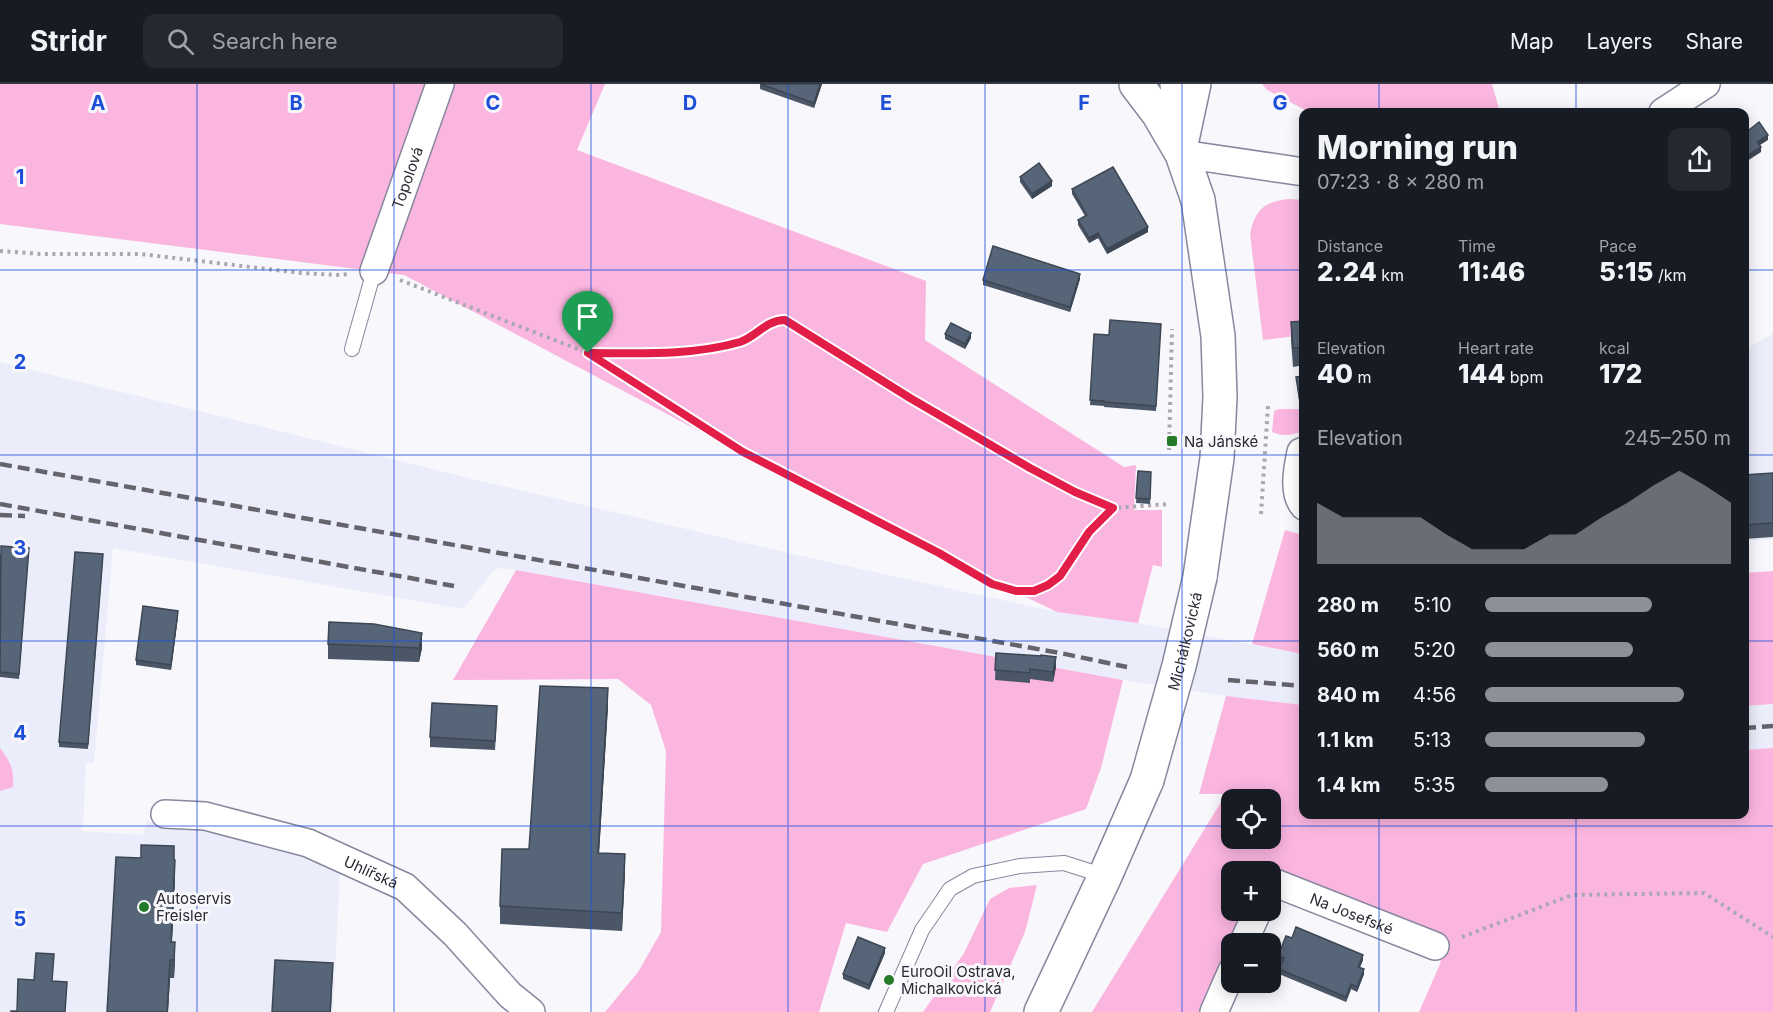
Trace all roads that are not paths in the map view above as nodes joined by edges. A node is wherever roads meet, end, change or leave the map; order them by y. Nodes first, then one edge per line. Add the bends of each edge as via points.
1 (440, 84) edge
2 (1136, 84) edge
3 (1174, 84) edge
4 (1197, 84) edge
5 (1706, 84) edge
6 (1669, 108) edge
7 (1182, 154) junction
8 (1299, 171) edge
9 (374, 271) joint
10 (352, 348) dead end
11 (1299, 462) edge
12 (1299, 496) edge
13 (165, 814) dead end
14 (1105, 876) junction
15 (1281, 885) edge
16 (1435, 946) road end
17 (1222, 993) edge
18 (531, 1012) edge
19 (886, 1012) edge
20 (1041, 1012) edge
21 (1214, 1012) edge

1 - 9 street, Topolová
2 - 7 street, Michálkovická
3 - 7 street
4 - 7 street
5 - 6 street
7 - 8 street
7 - 14 street, Michálkovická, bridge via 1198,200 1218,336 1217,459 1200,576 1179,666 1147,780
9 - 10 lane
11 - 12 street
13 - 18 street, Uhlířská via 205,816 308,843 405,887
14 - 19 lane via 1064,864 1020,866 973,876 950,889 922,930
14 - 20 street, Michálkovická
15 - 16 street, Na Josefské
17 - 21 street

